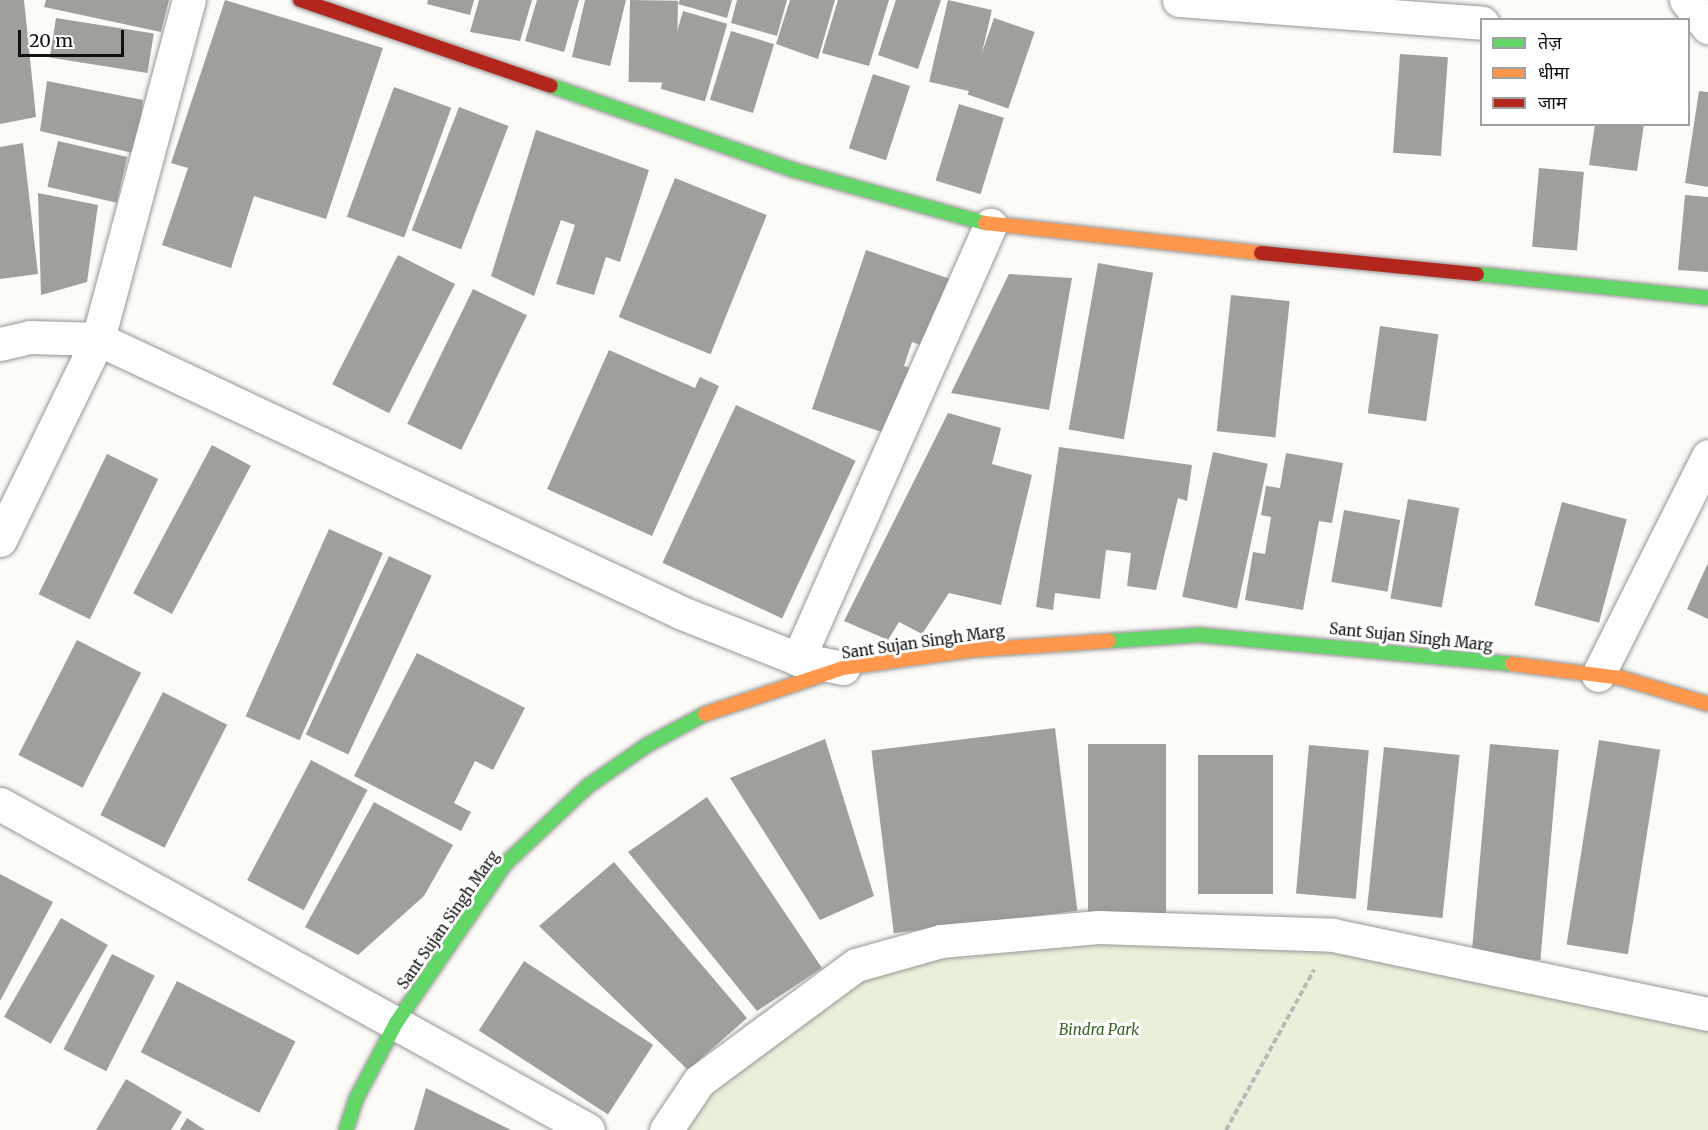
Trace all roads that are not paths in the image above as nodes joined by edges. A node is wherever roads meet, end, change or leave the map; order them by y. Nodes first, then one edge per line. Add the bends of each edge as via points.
1 (189, 0) edge
2 (300, 0) edge
3 (1179, 0) edge
4 (1686, 0) edge
5 (1315, 4) edge
6 (1480, 23) edge
7 (1708, 27) edge
8 (1690, 37) edge
9 (1708, 38) edge
10 (990, 225) junction
11 (1708, 298) edge
12 (98, 339) junction
13 (0, 344) edge
14 (1708, 456) edge
15 (0, 540) edge
16 (798, 659) junction
17 (843, 668) junction
18 (1598, 675) junction
19 (1708, 704) edge
20 (0, 804) edge
21 (1708, 1014) edge
22 (396, 1023) junction
23 (346, 1130) edge
24 (588, 1130) edge
25 (666, 1130) edge

1 - 12 street
2 - 10 street via 797,171
3 - 5 street
4 - 7 street
5 - 6 street
8 - 9 street
10 - 11 street
10 - 16 street
12 - 13 street via 30,337
12 - 15 street
12 - 16 street via 682,613
14 - 18 street
16 - 17 street
17 - 18 street, Sant Sujan Singh Marg via 972,650 1199,635
17 - 22 street, Sant Sujan Singh Marg via 706,713 647,745 588,786 505,864
18 - 19 street, Sant Sujan Singh Marg
20 - 22 street
21 - 25 street via 1333,935 1098,927 940,941 856,965 699,1081
22 - 23 street, Sant Sujan Singh Marg via 356,1099
22 - 24 street

